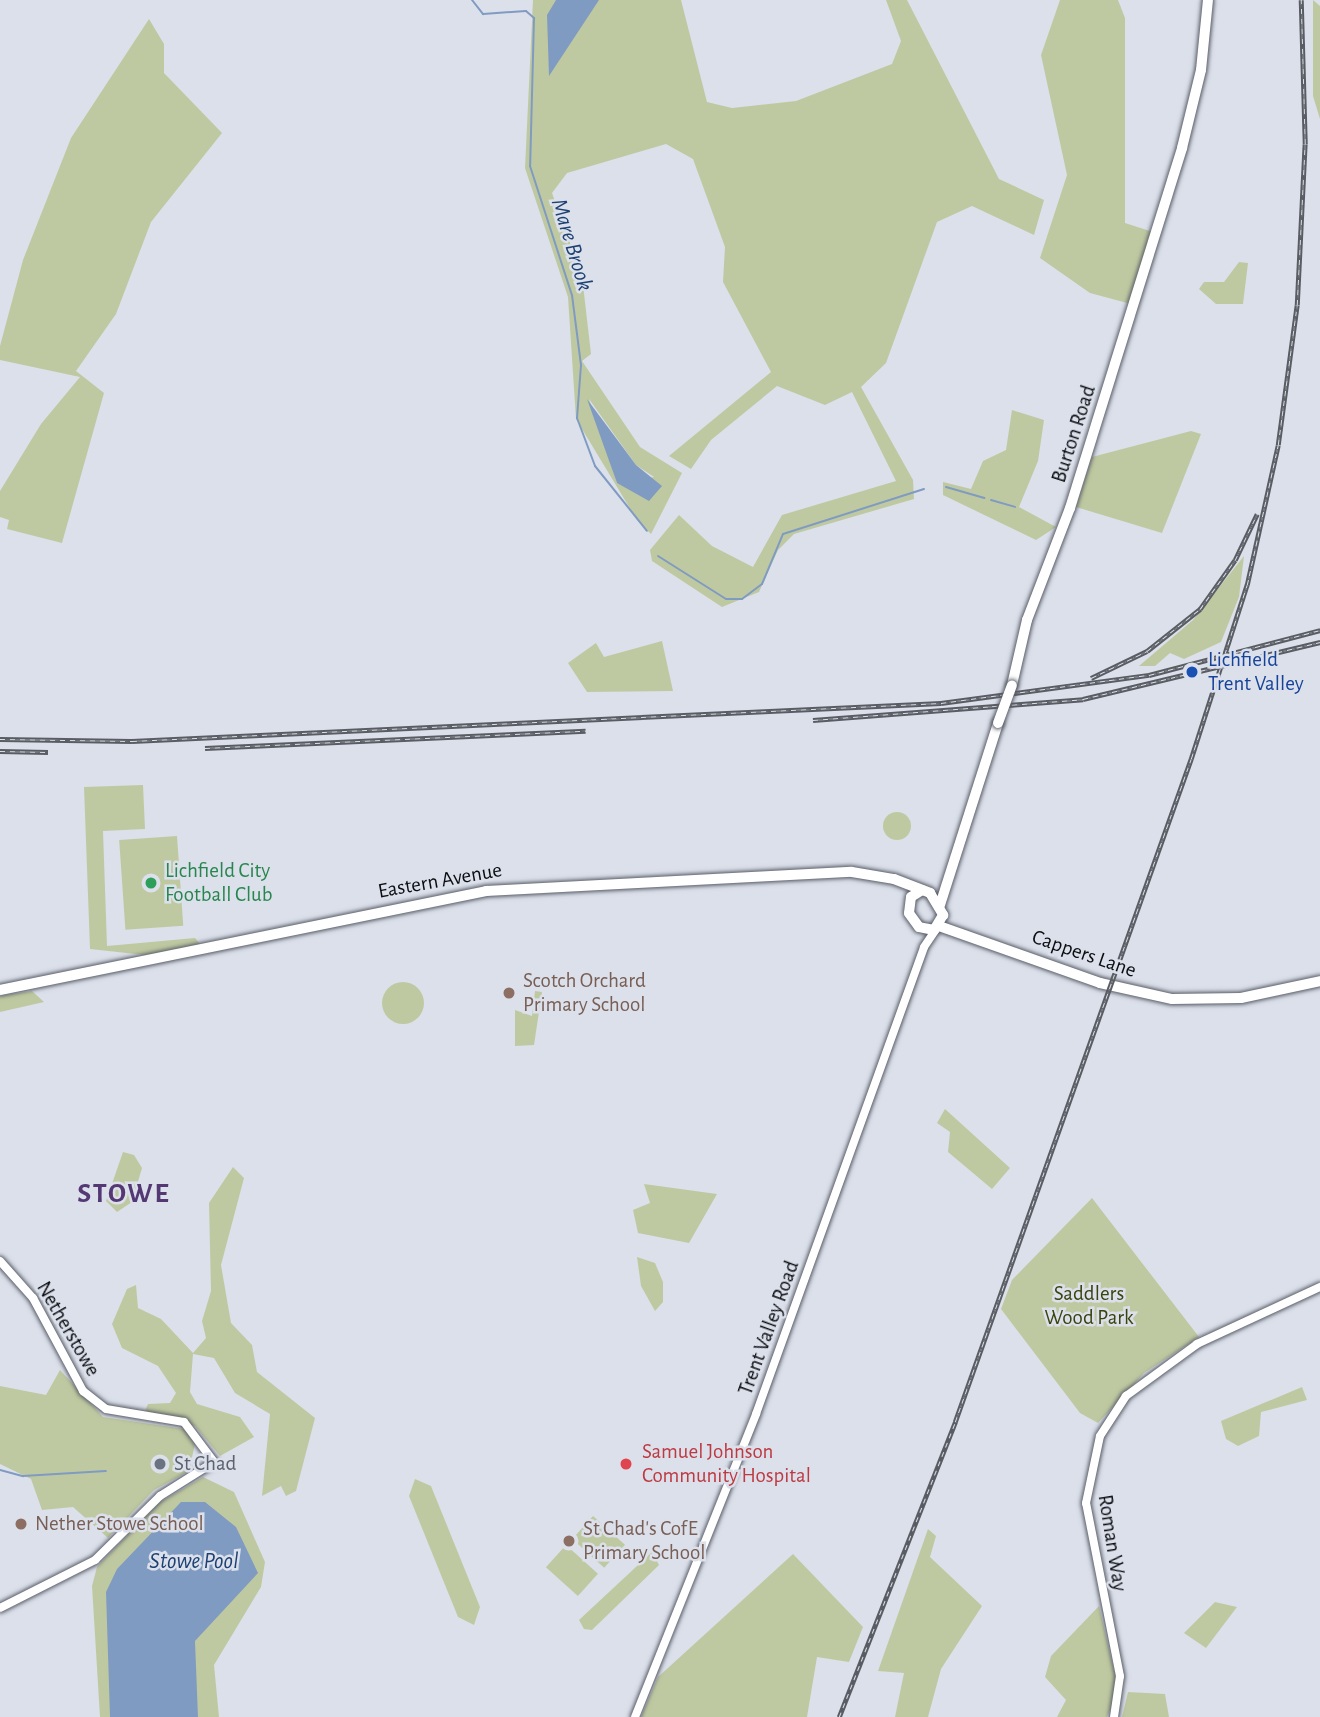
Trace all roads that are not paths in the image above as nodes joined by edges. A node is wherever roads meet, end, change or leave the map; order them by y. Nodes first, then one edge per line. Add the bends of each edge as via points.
1 (1208, 0) edge
2 (949, 873) junction
3 (894, 879) junction
4 (924, 891) junction
5 (909, 903) junction
6 (941, 908) junction
7 (919, 927) junction
8 (938, 927) junction
9 (963, 931) junction
10 (925, 947) junction
11 (1320, 981) edge
12 (0, 990) edge
13 (0, 1261) edge
14 (1320, 1287) edge
15 (0, 1608) edge
16 (635, 1717) edge
17 (1114, 1717) edge

1 - 2 highway, Burton Road, bridge via 1201,70 1179,160
2 - 4 highway
2 - 6 highway, Burton Road
3 - 4 highway, Eastern Avenue
3 - 5 highway
3 - 12 highway, Eastern Avenue via 837,871 486,891
4 - 5 highway
4 - 6 highway, Cappers Lane
5 - 7 highway
6 - 8 highway, Burton Road
6 - 9 highway, Cappers Lane
7 - 8 highway, Cappers Lane
7 - 10 street
8 - 9 highway, Cappers Lane
8 - 10 street, Trent Valley Road
9 - 11 highway, Cappers Lane via 1100,983 1172,999 1241,998
10 - 16 street, Trent Valley Road via 756,1414
13 - 15 street, Netherstowe via 33,1298 83,1391 106,1409 184,1422 214,1462 160,1496 95,1560
14 - 17 street, Roman Way via 1197,1344 1126,1396 1100,1436 1086,1485 1086,1522 1118,1663

